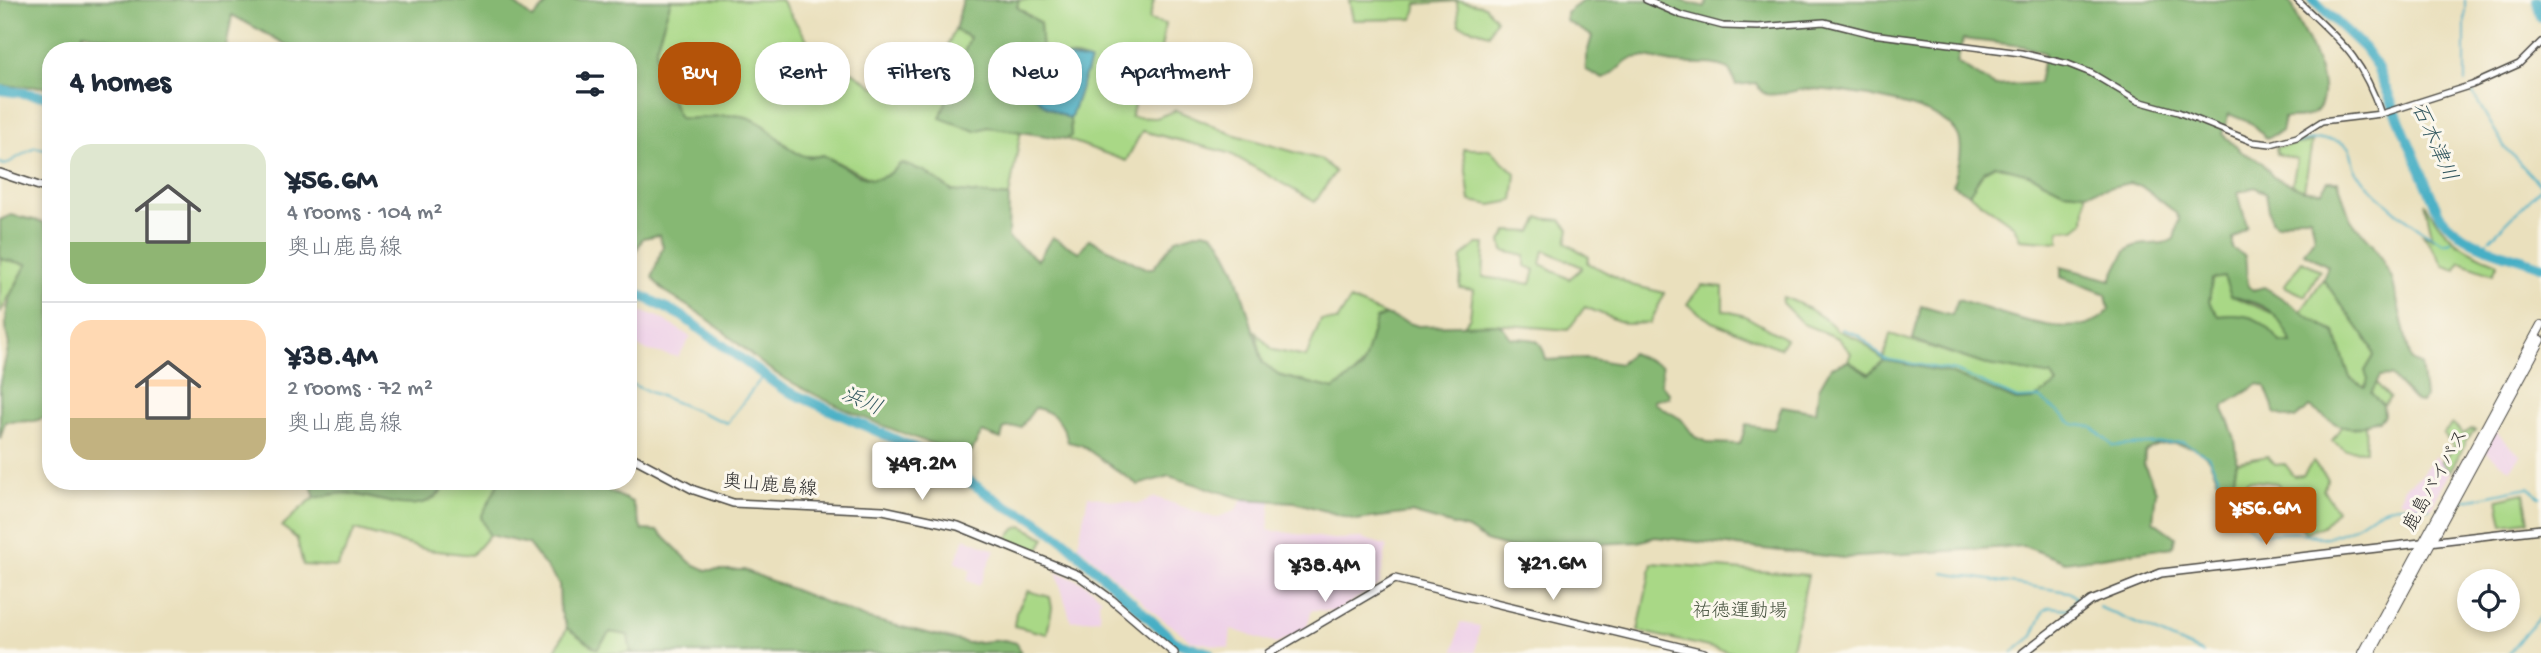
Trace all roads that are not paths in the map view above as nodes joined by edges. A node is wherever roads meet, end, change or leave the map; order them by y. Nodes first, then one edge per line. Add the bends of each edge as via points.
1 (1646, 0) edge
2 (2297, 0) edge
3 (2540, 42) edge
4 (2381, 114) junction
5 (0, 173) edge
6 (42, 187) edge
7 (2541, 325) edge
8 (2541, 340) edge
9 (637, 460) edge
10 (2541, 529) edge
11 (2426, 541) junction
12 (1174, 653) edge
13 (1269, 653) edge
14 (1704, 653) edge
15 (2023, 653) edge
16 (2363, 653) edge
17 (2371, 653) edge

1 - 4 street via 1723,26 1824,22 1872,34 2021,53 2068,64 2138,101 2253,142 2286,141 2334,118
2 - 4 street via 2357,60
3 - 4 street via 2519,64 2500,74
5 - 6 main road
7 - 11 highway, 鹿島バイパス
8 - 11 highway, 鹿島バイパス
9 - 12 main road, 奥山鹿島線 via 694,490 733,503 883,510 958,526 1078,575
10 - 11 main road
11 - 15 main road via 2161,573 2091,601
11 - 16 highway, 鹿島バイパス
11 - 17 highway, 鹿島バイパス
13 - 14 main road via 1395,579

